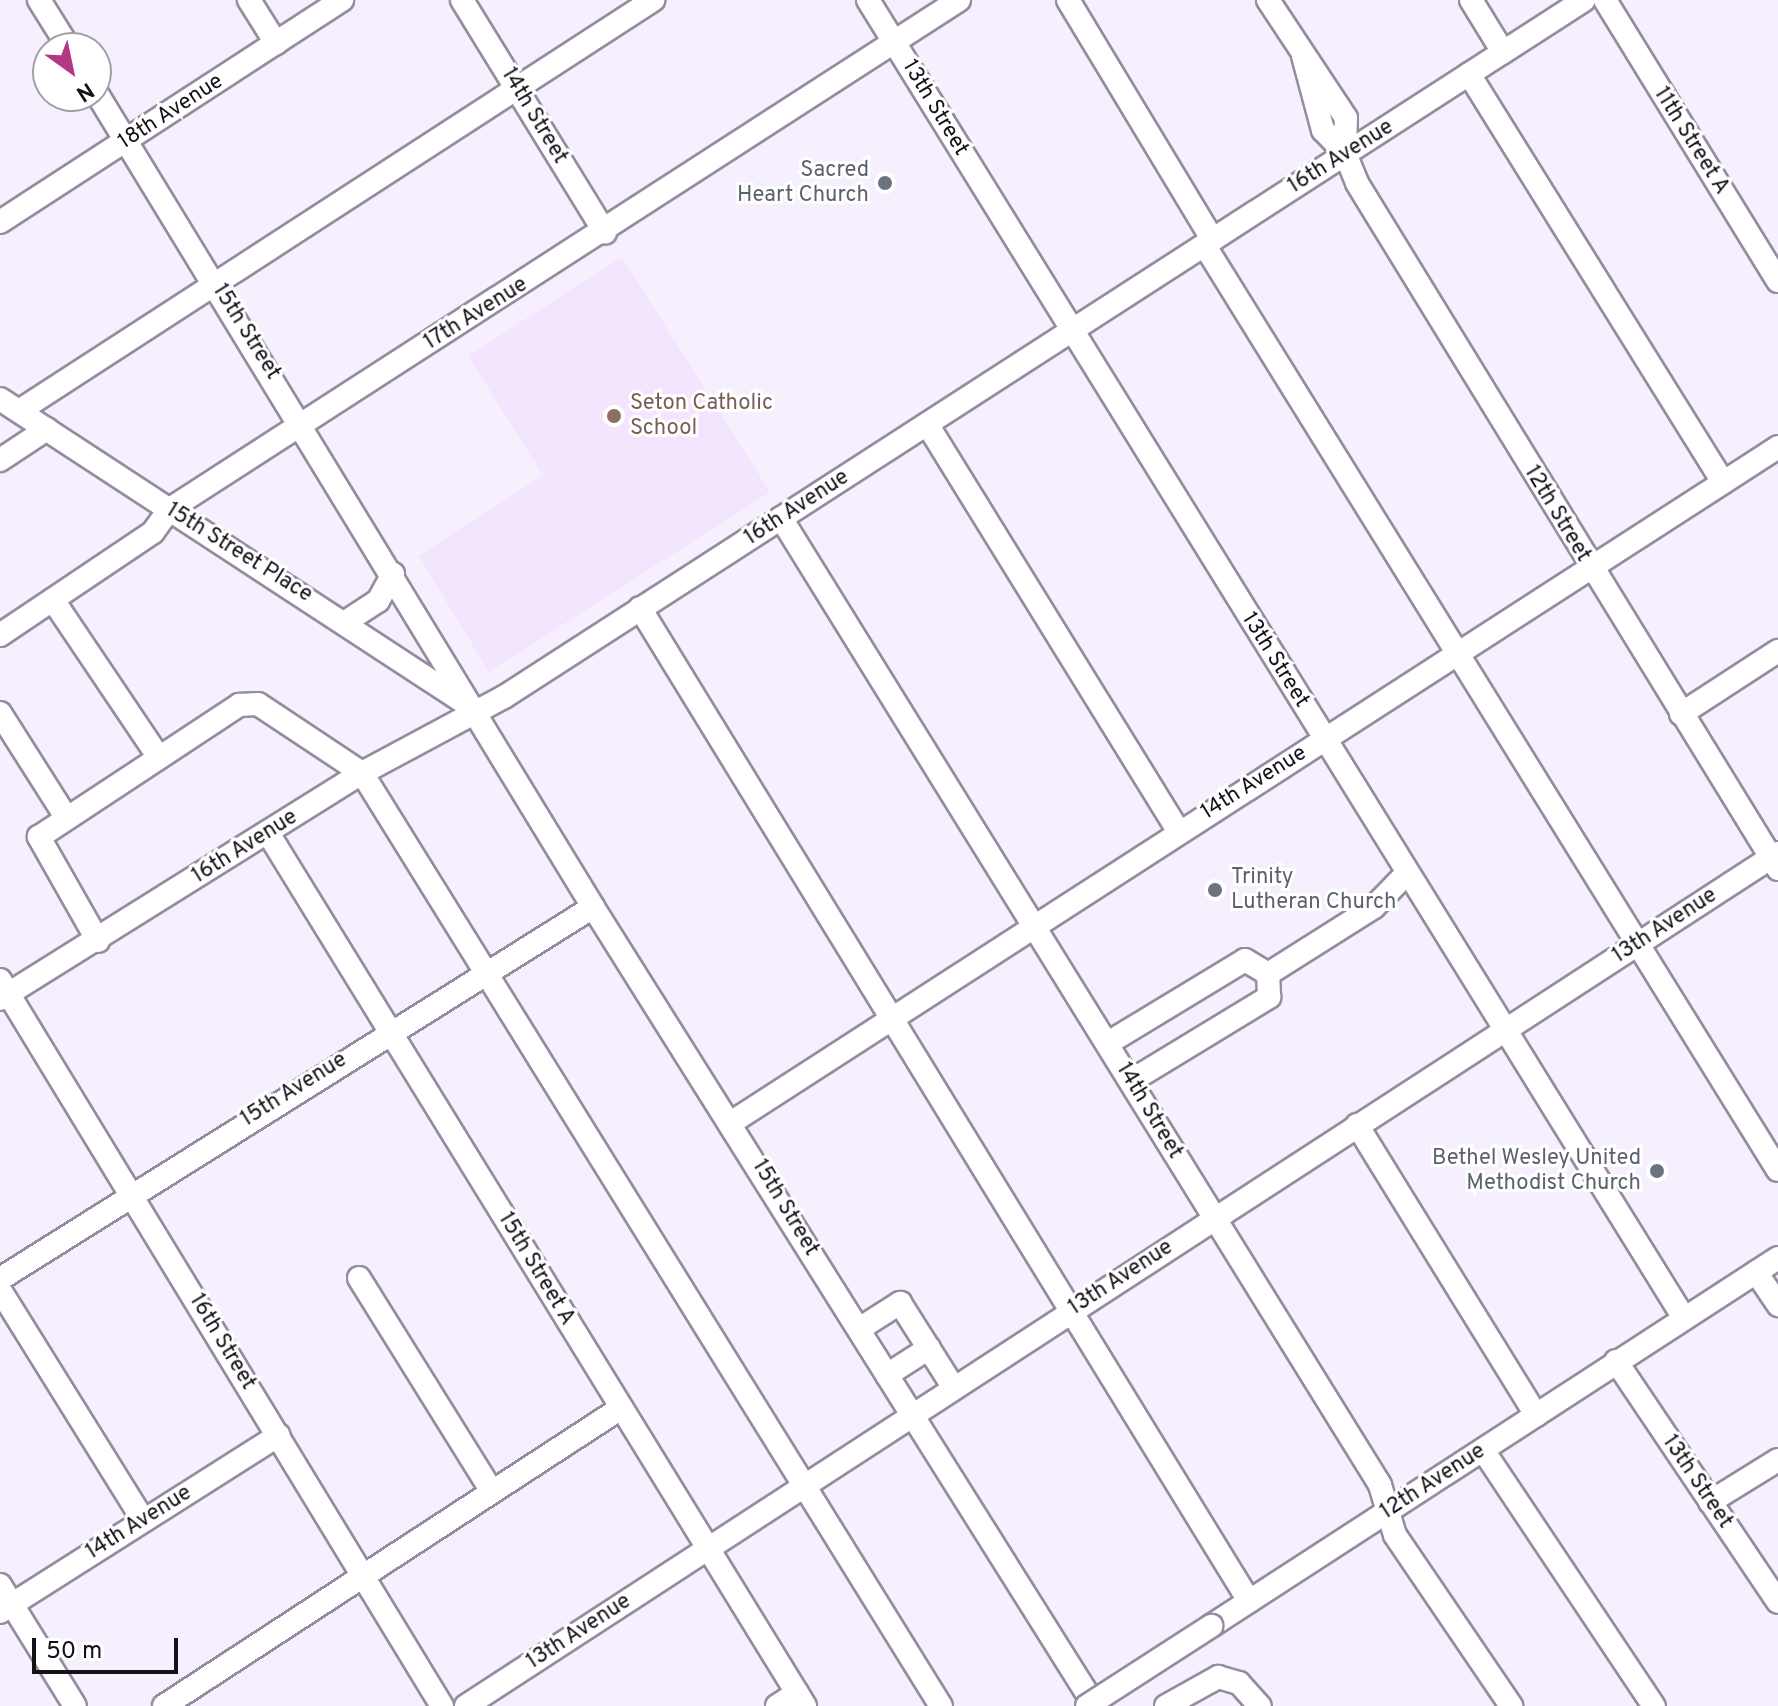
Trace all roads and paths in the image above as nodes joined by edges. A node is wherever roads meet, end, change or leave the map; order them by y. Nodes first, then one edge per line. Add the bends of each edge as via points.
1 (39, 0) edge
2 (249, 0) edge
3 (342, 0) edge
4 (462, 0) edge
5 (653, 0) edge
6 (868, 0) edge
7 (959, 0) edge
8 (1068, 0) edge
9 (1268, 0) edge
10 (1471, 0) edge
11 (1584, 0) edge
12 (1605, 0) edge
13 (59, 32) edge
14 (895, 42) junction
15 (276, 43) junction
16 (1503, 52) junction
17 (1469, 74) junction
18 (517, 87) junction
19 (108, 112) edge
20 (127, 142) junction
21 (1345, 153) junction
22 (0, 222) edge
23 (605, 232) junction
24 (1209, 243) junction
25 (1778, 281) edge
26 (216, 283) junction
27 (1071, 332) junction
28 (0, 399) edge
29 (19, 411) junction
30 (304, 424) junction
31 (927, 424) junction
32 (47, 429) junction
33 (1778, 447) edge
34 (0, 460) edge
35 (1723, 482) junction
36 (170, 509) junction
37 (781, 518) junction
38 (1591, 570) junction
39 (393, 574) junction
40 (53, 600) junction
41 (640, 608) junction
42 (347, 621) junction
43 (0, 635) edge
44 (1778, 651) edge
45 (1459, 653) junction
46 (475, 710) junction
47 (0, 713) edge
48 (1681, 714) junction
49 (1323, 739) junction
50 (159, 758) junction
51 (362, 773) junction
52 (66, 817) junction
53 (1178, 831) junction
54 (268, 833) junction
55 (1776, 860) edge
56 (1406, 874) junction
57 (593, 907) junction
58 (1035, 922) junction
59 (98, 941) junction
60 (1638, 943) junction
61 (488, 970) junction
62 (1268, 974) junction
63 (3, 991) edge
64 (890, 1018) junction
65 (390, 1030) junction
66 (1503, 1031) junction
67 (1108, 1043) junction
68 (1131, 1081) junction
69 (732, 1122) junction
70 (1357, 1125) junction
71 (1778, 1170) edge
72 (132, 1193) junction
73 (1213, 1218) junction
74 (1778, 1258) edge
75 (1756, 1272) junction
76 (359, 1278) dead end
77 (0, 1279) edge
78 (0, 1290) edge
79 (1778, 1305) edge
80 (1069, 1312) junction
81 (1684, 1318) junction
82 (859, 1329) junction
83 (929, 1348) junction
84 (1616, 1361) junction
85 (887, 1375) junction
86 (954, 1388) junction
87 (621, 1408) junction
88 (1536, 1415) junction
89 (912, 1416) junction
90 (279, 1435) junction
91 (1483, 1450) junction
92 (1778, 1460) edge
93 (802, 1487) junction
94 (491, 1490) junction
95 (1710, 1502) junction
96 (1387, 1511) junction
97 (143, 1520) junction
98 (704, 1550) junction
99 (364, 1576) junction
100 (4, 1600) edge
101 (1249, 1601) junction
102 (1778, 1602) edge
103 (801, 1700) edge
104 (75, 1706) edge
105 (164, 1706) edge
106 (442, 1706) edge
107 (466, 1706) edge
108 (777, 1706) edge
109 (941, 1706) edge
110 (1087, 1706) edge
111 (1095, 1706) edge
112 (1166, 1706) edge
113 (1260, 1706) edge
114 (1511, 1706) edge
115 (1654, 1706) edge

1 - 13 street
2 - 15 street
3 - 15 street, 18th Avenue
4 - 18 street, 14th Street
5 - 18 street
6 - 14 street, 13th Street
7 - 14 street, 17th Avenue
8 - 24 street
9 - 21 street, 12th Street via 1346,118
10 - 16 street
11 - 16 street, 16th Avenue
12 - 25 street, 11th Street A
14 - 23 street, 17th Avenue
14 - 27 street, 13th Street
15 - 20 street, 18th Avenue
16 - 17 street, 16th Avenue
17 - 21 street, 16th Avenue
17 - 35 street
18 - 23 street, 14th Street
18 - 26 street
19 - 20 street, 15th Street
20 - 22 street, 18th Avenue
20 - 26 street, 15th Street
21 - 24 street, 16th Avenue
21 - 38 street, 12th Street
23 - 30 street, 17th Avenue
24 - 27 street, 16th Avenue
24 - 45 street
26 - 29 street
26 - 30 street, 15th Street
27 - 31 street, 16th Avenue
27 - 49 street, 13th Street
28 - 29 street, 15th Street Place
29 - 32 street, 15th Street Place
30 - 36 street, 17th Avenue
30 - 39 street, 15th Street
31 - 37 street, 16th Avenue
31 - 53 street
32 - 34 street
32 - 36 street, 15th Street Place
33 - 35 street, 14th Avenue
35 - 38 street, 14th Avenue
36 - 40 street, 17th Avenue via 153,532
36 - 42 street, 15th Street Place
37 - 41 street, 16th Avenue
37 - 58 street, 14th Street
38 - 45 street, 14th Avenue
38 - 48 street, 12th Street
39 - 42 street via 378,601
39 - 46 street, 15th Street
40 - 43 street, 17th Avenue
40 - 50 street
41 - 46 street, 16th Avenue
41 - 64 street
42 - 46 street, 15th Street Place
44 - 48 street
45 - 49 street, 14th Avenue
45 - 60 street
46 - 51 street, 16th Avenue
46 - 57 street, 15th Street
47 - 52 street
48 - 55 street, 12th Street
49 - 53 street, 14th Avenue
49 - 56 street, 13th Street
50 - 51 street via 248,701
50 - 52 street
51 - 54 street, 16th Avenue
51 - 61 street
52 - 59 street via 39,837 39,846
53 - 58 street, 14th Avenue
54 - 59 street, 16th Avenue
54 - 65 street, 15th Street A
55 - 60 street, 13th Avenue
56 - 62 street via 1374,907
56 - 66 street, 13th Street
57 - 61 street, 15th Avenue
57 - 69 street, 15th Street
58 - 64 street, 14th Avenue
58 - 67 street, 14th Street
59 - 63 street, 16th Avenue
60 - 66 street, 13th Avenue
60 - 71 street
61 - 65 street, 15th Avenue
61 - 93 street
62 - 67 street via 1245,960
62 - 68 street via 1269,997
63 - 72 street, 16th Street
64 - 69 street, 14th Avenue
64 - 80 street
65 - 72 street, 15th Avenue
65 - 87 street, 15th Street A
66 - 70 street, 13th Avenue
66 - 81 street, 13th Street
67 - 68 street, 14th Street
68 - 73 street, 14th Street
69 - 82 street, 15th Street
70 - 73 street, 13th Avenue
70 - 88 street
72 - 77 street, 15th Avenue
72 - 90 street, 16th Street
73 - 80 street, 13th Avenue
73 - 96 street, 14th Street via 1380,1485
74 - 75 street, 12th Avenue
75 - 79 street
75 - 81 street, 12th Avenue
76 - 94 street
78 - 97 street
80 - 86 street, 13th Avenue
80 - 101 street
81 - 84 street, 12th Avenue
82 - 83 street via 900,1303
82 - 85 street, 15th Street
83 - 85 street
83 - 86 street
84 - 88 street, 12th Avenue
84 - 95 street, 13th Street
85 - 89 street, 15th Street
86 - 89 street, 13th Avenue
87 - 94 street
87 - 98 street, 15th Street A
88 - 91 street, 12th Avenue
89 - 93 street, 13th Avenue
89 - 111 street, 15th Street
90 - 97 street, 14th Avenue
90 - 99 street, 16th Street
91 - 96 street, 12th Avenue
91 - 115 street
92 - 95 street
93 - 98 street, 13th Avenue
93 - 109 street
94 - 99 street
95 - 102 street, 13th Street
96 - 101 street, 12th Avenue
96 - 114 street, 14th Street via 1395,1535
97 - 100 street, 14th Avenue
98 - 103 street, 15th Street A
98 - 107 street, 13th Avenue
99 - 105 street
99 - 106 street, 16th Street
100 - 104 street
101 - 110 street, 12th Avenue, bridge
103 - 108 street
112 - 113 street via 1218,1677 1239,1683

